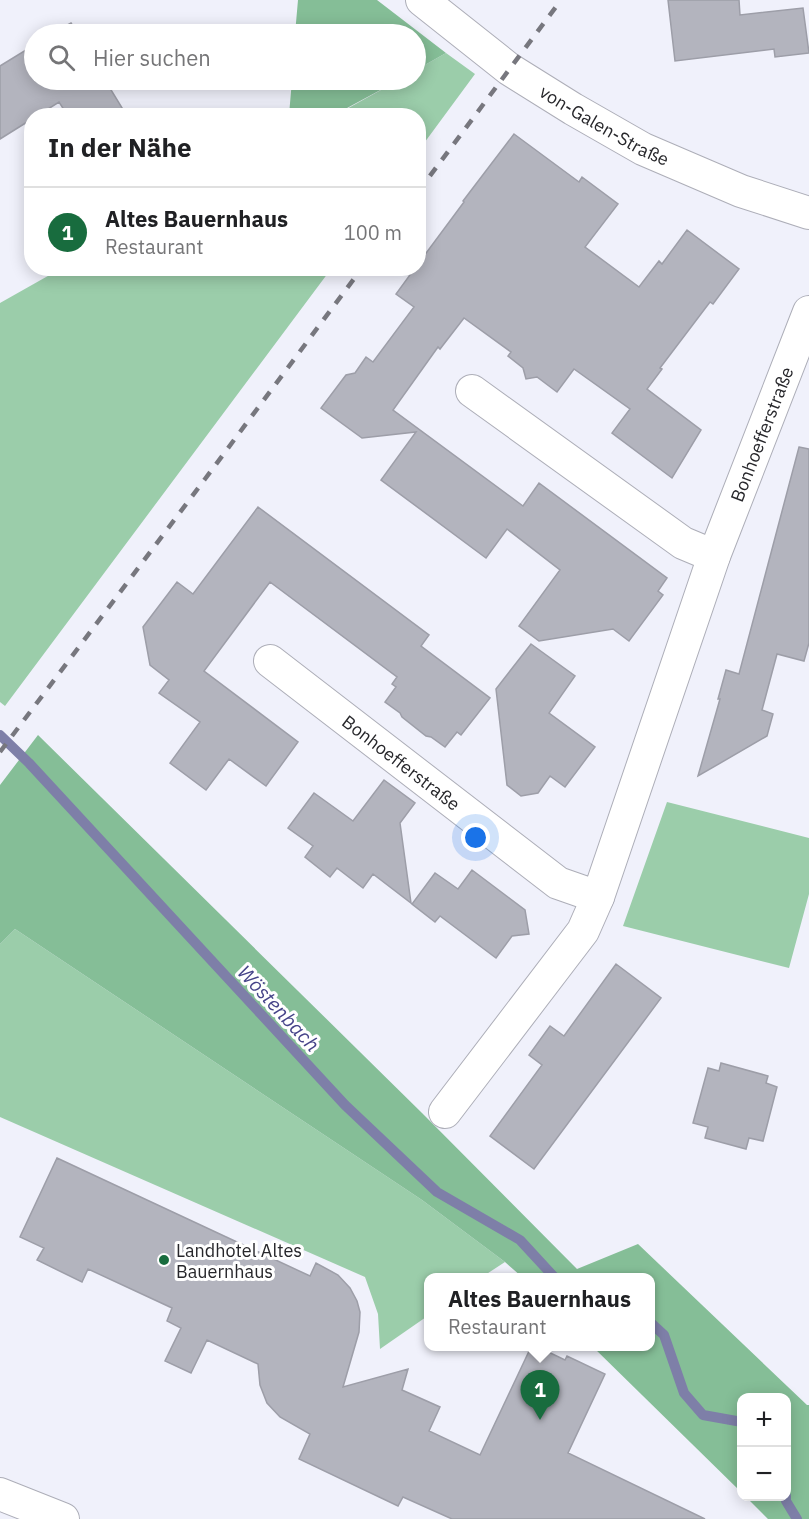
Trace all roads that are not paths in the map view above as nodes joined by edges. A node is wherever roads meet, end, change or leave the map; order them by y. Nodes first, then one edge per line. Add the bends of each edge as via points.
1 (422, 0) edge
2 (809, 213) edge
3 (809, 312) edge
4 (472, 391) dead end
5 (714, 556) junction
6 (270, 661) dead end
7 (598, 897) junction
8 (445, 1112) dead end
9 (0, 1494) edge
10 (63, 1519) edge

1 - 2 street, von-Galen-Straße via 509,69 643,149 741,191
3 - 5 street, Bonhoefferstraße
4 - 5 street via 683,543
5 - 7 street, Bonhoefferstraße
6 - 7 street, Bonhoefferstraße via 558,883
7 - 8 street, Bonhoefferstraße via 583,931
9 - 10 street

